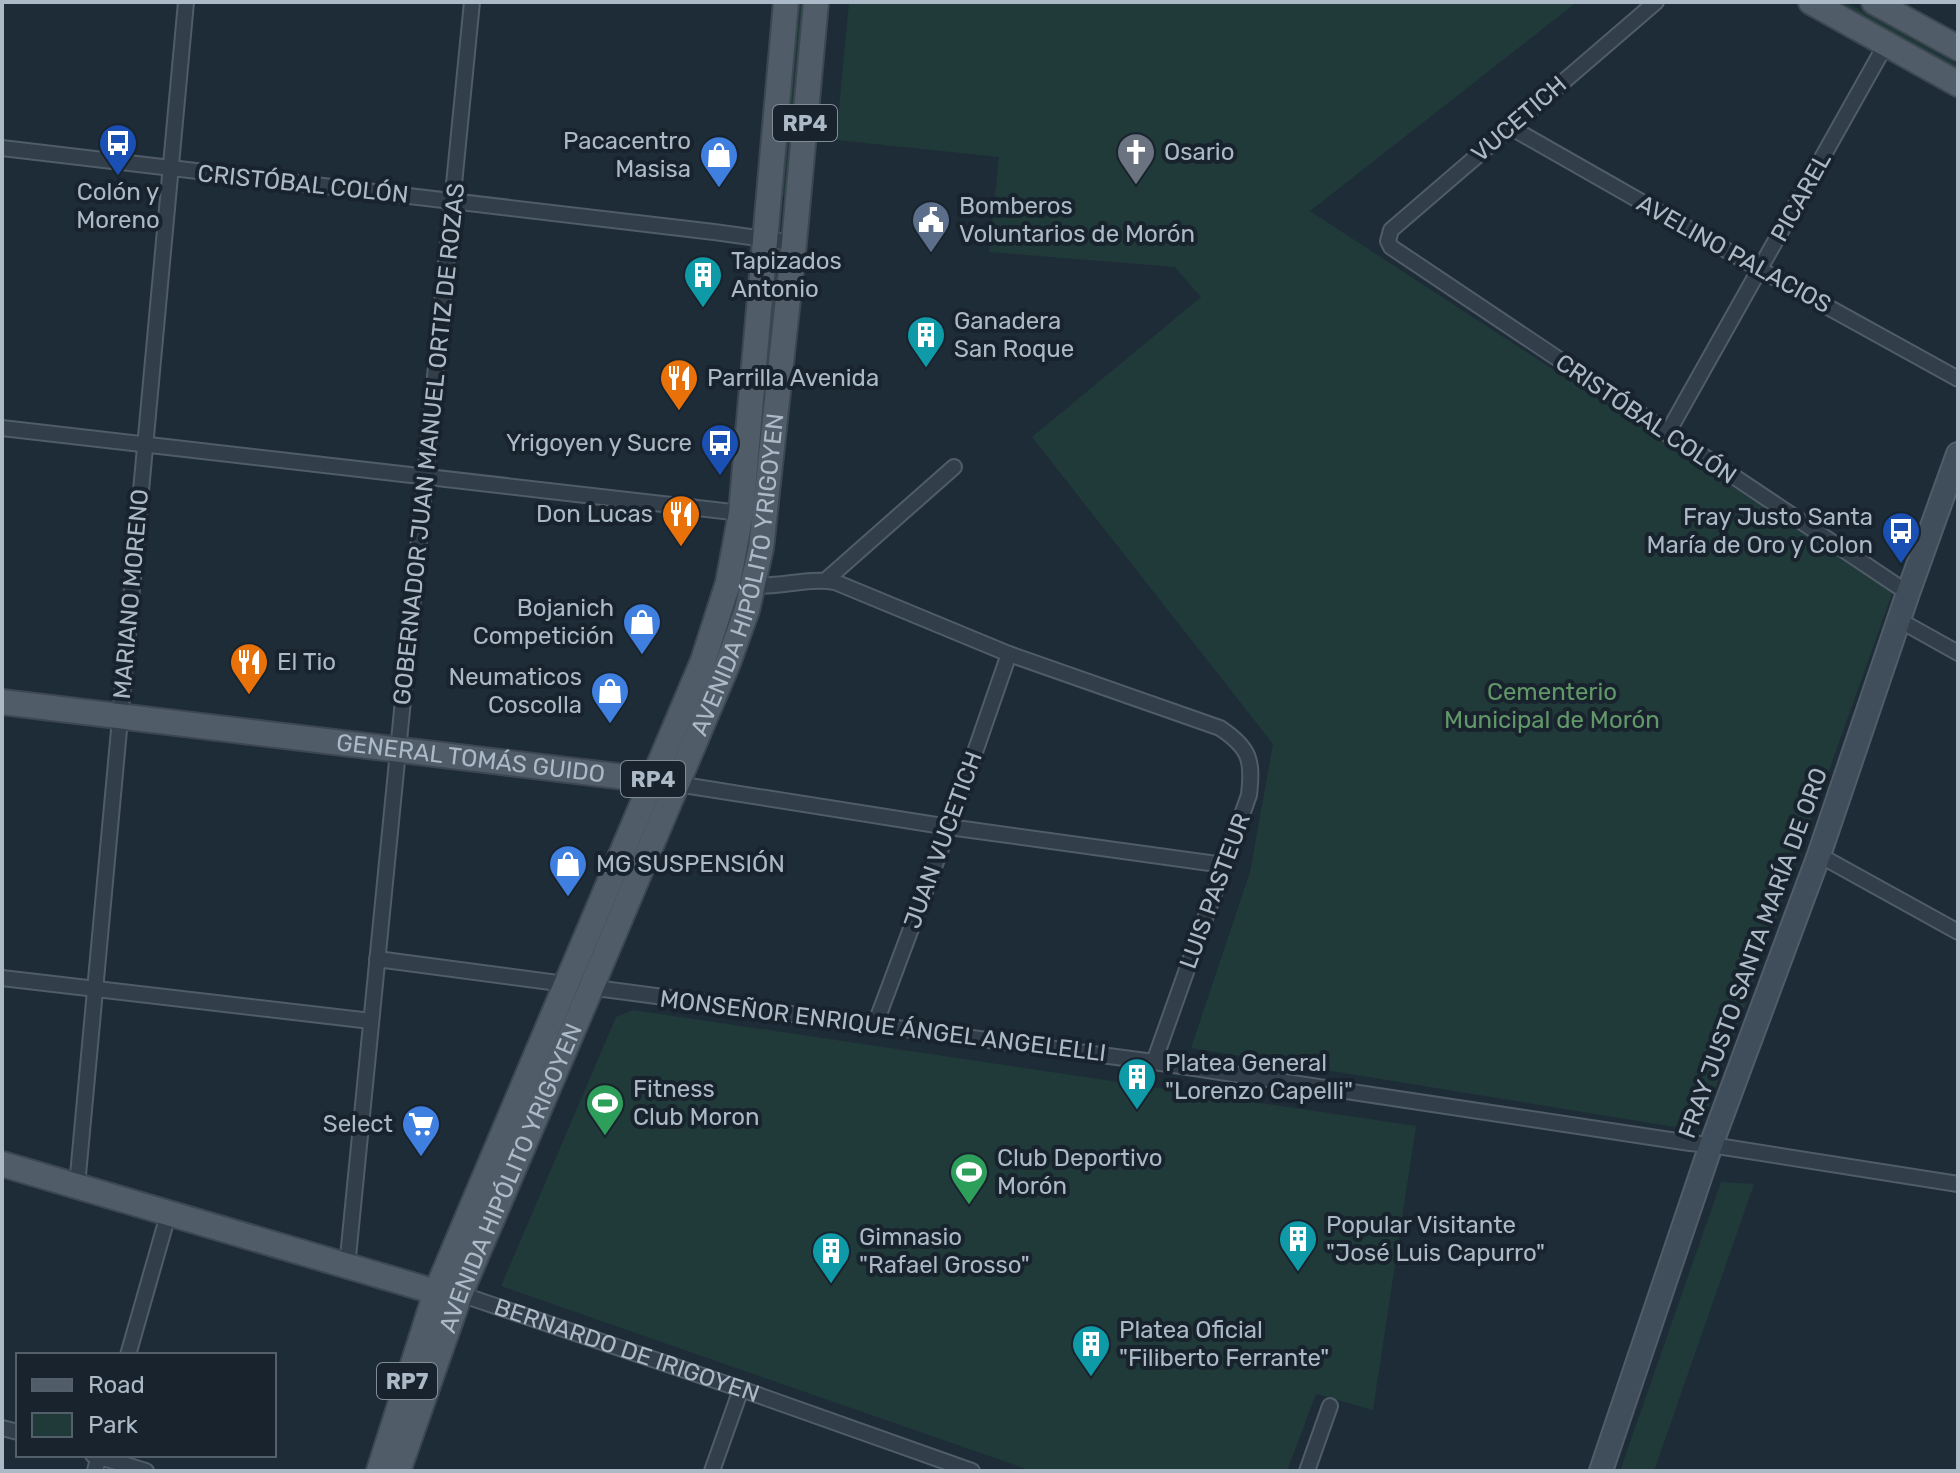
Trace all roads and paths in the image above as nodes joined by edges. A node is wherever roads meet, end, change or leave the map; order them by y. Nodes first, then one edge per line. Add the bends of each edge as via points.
1 (186, 2) edge
2 (472, 2) edge
3 (786, 2) edge
4 (816, 2) edge
5 (1656, 2) edge
6 (1811, 2) edge
7 (1874, 2) edge
8 (1886, 44) junction
9 (1958, 48) edge
10 (1958, 84) edge
11 (1510, 127) junction
12 (2, 148) edge
13 (170, 169) junction
14 (453, 201) junction
15 (766, 239) junction
16 (1388, 241) joint
17 (794, 243) junction
18 (1761, 270) junction
19 (1958, 379) edge
20 (2, 428) edge
21 (1667, 434) junction
22 (145, 444) junction
23 (1958, 454) edge
24 (954, 467) dead end
25 (425, 478) junction
26 (741, 513) junction
27 (826, 580) junction
28 (728, 583) junction
29 (754, 586) junction
30 (1908, 593) junction
31 (1899, 620) junction
32 (1958, 653) edge
33 (1009, 654) junction
34 (2, 702) edge
35 (120, 715) junction
36 (399, 749) junction
37 (652, 780) junction
38 (677, 784) junction
39 (949, 827) junction
40 (1819, 855) junction
41 (1224, 865) junction
42 (1958, 932) edge
43 (377, 959) junction
44 (2, 978) edge
45 (567, 983) junction
46 (591, 988) junction
47 (96, 990) junction
48 (371, 1021) junction
49 (875, 1025) junction
50 (1154, 1062) junction
51 (1711, 1145) junction
52 (2, 1164) edge
53 (1958, 1184) edge
54 (77, 1186) junction
55 (168, 1215) junction
56 (347, 1267) junction
57 (448, 1293) junction
58 (129, 1353) edge
59 (741, 1389) junction
60 (1330, 1406) dead end
61 (96, 1459) edge
62 (146, 1471) edge
63 (379, 1471) edge
64 (398, 1471) edge
65 (712, 1471) edge
66 (972, 1471) edge
67 (1307, 1471) edge
68 (1601, 1471) edge

1 - 13 street, MARIANO MORENO
2 - 14 street, GOBERNADOR JUAN MANUEL ORTIZ DE ROZAS
3 - 15 main road, AVENIDA HIPÓLITO YRIGOYEN / RP4
4 - 17 main road, AVENIDA HIPÓLITO YRIGOYEN / RP4
5 - 11 street, VUCETICH
6 - 8 main road
7 - 9 main road
8 - 10 main road
8 - 18 street, PICAREL
11 - 16 street, VUCETICH via 1391,230
11 - 18 street, AVELINO PALACIOS
12 - 13 street, CRISTÓBAL COLÓN
13 - 14 street, CRISTÓBAL COLÓN
13 - 22 street, MARIANO MORENO
14 - 15 street, CRISTÓBAL COLÓN
14 - 25 street, GOBERNADOR JUAN MANUEL ORTIZ DE ROZAS
15 - 17 street, CRISTÓBAL COLÓN
15 - 26 main road, AVENIDA HIPÓLITO YRIGOYEN / RP4
16 - 21 street, CRISTÓBAL COLÓN
17 - 29 main road, AVENIDA HIPÓLITO YRIGOYEN / RP4
18 - 19 street, AVELINO PALACIOS
18 - 21 street, PICAREL
20 - 22 street
21 - 30 street, CRISTÓBAL COLÓN
22 - 25 street
22 - 35 street, MARIANO MORENO
23 - 30 street, FRAY JUSTO SANTA MARÍA DE ORO
24 - 27 street
25 - 26 street
25 - 36 street, GOBERNADOR JUAN MANUEL ORTIZ DE ROZAS
26 - 28 main road, AVENIDA HIPÓLITO YRIGOYEN / RP4
27 - 29 street
27 - 33 street
28 - 29 street
28 - 37 main road, AVENIDA HIPÓLITO YRIGOYEN / RP4 via 703,661
29 - 38 main road, AVENIDA HIPÓLITO YRIGOYEN / RP4
30 - 31 street, FRAY JUSTO SANTA MARÍA DE ORO
31 - 32 street
31 - 40 street, FRAY JUSTO SANTA MARÍA DE ORO
33 - 39 street, JUAN VUCETICH
33 - 41 street, LUIS PASTEUR via 1220,728 1241,744 1252,774
34 - 35 main road, GENERAL TOMÁS GUIDO / RP4
35 - 36 main road, GENERAL TOMÁS GUIDO / RP4
35 - 47 street, MARIANO MORENO
36 - 37 main road, GENERAL TOMÁS GUIDO / RP4
36 - 43 street, GOBERNADOR JUAN MANUEL ORTIZ DE ROZAS
37 - 38 main road, GENERAL TOMÁS GUIDO / RP4
37 - 45 main road, AVENIDA HIPÓLITO YRIGOYEN / RP4
38 - 39 street, GENERAL TOMÁS GUIDO
38 - 46 main road, AVENIDA HIPÓLITO YRIGOYEN / RP4
39 - 41 street, GENERAL TOMÁS GUIDO
39 - 49 street, JUAN VUCETICH
40 - 42 street
40 - 51 street, FRAY JUSTO SANTA MARÍA DE ORO
41 - 50 street, LUIS PASTEUR
43 - 45 street, MONSEÑOR ENRIQUE ÁNGEL ANGELELLI
43 - 48 street, GOBERNADOR JUAN MANUEL ORTIZ DE ROZAS
44 - 47 street
45 - 46 street, MONSEÑOR ENRIQUE ÁNGEL ANGELELLI
45 - 57 main road, AVENIDA HIPÓLITO YRIGOYEN / RP4
46 - 49 street, MONSEÑOR ENRIQUE ÁNGEL ANGELELLI
46 - 57 main road, AVENIDA HIPÓLITO YRIGOYEN / RP4
47 - 48 street
47 - 54 street, MARIANO MORENO
48 - 56 street, GOBERNADOR JUAN MANUEL ORTIZ DE ROZAS
49 - 50 street, MONSEÑOR ENRIQUE ÁNGEL ANGELELLI
50 - 51 street, MONSEÑOR ENRIQUE ÁNGEL ANGELELLI
51 - 53 street, MONSEÑOR ENRIQUE ÁNGEL ANGELELLI
51 - 68 street, FRAY JUSTO SANTA MARÍA DE ORO
52 - 54 main road, BERNARDO DE IRIGOYEN
54 - 55 main road, BERNARDO DE IRIGOYEN
55 - 56 main road, BERNARDO DE IRIGOYEN
55 - 58 street
56 - 57 main road, BERNARDO DE IRIGOYEN
57 - 59 street, BERNARDO DE IRIGOYEN
57 - 63 main road, AVENIDA HIPÓLITO YRIGOYEN / RP7
57 - 64 main road, AVENIDA HIPÓLITO YRIGOYEN / RP7
59 - 65 street
59 - 66 street, BERNARDO DE IRIGOYEN
60 - 67 street
61 - 62 street

